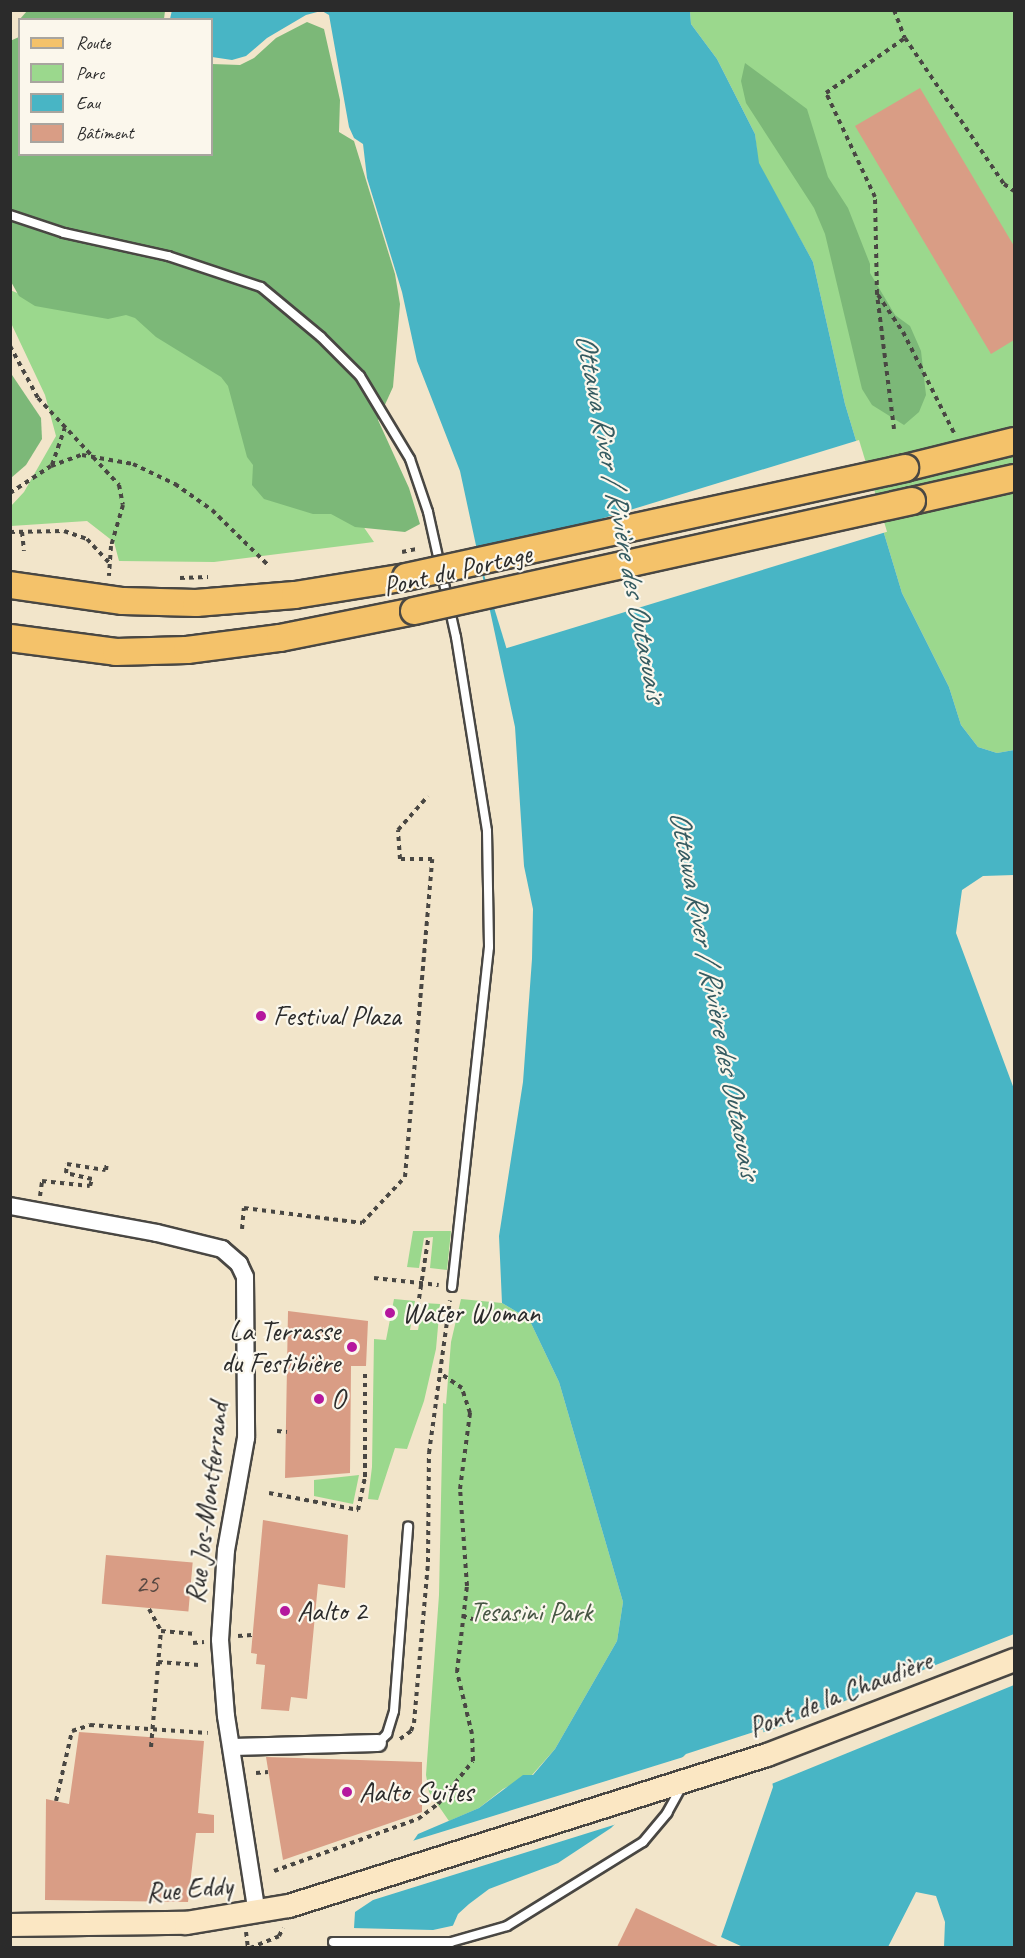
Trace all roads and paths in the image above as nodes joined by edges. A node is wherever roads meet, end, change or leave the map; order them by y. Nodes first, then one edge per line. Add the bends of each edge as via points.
1 (894, 10) edge
2 (905, 38) junction
3 (1014, 191) edge
4 (10, 215) edge
5 (877, 294) junction
6 (10, 346) edge
7 (65, 428) junction
8 (894, 429) dead end
9 (956, 436) dead end
10 (1014, 441) edge
11 (94, 454) junction
12 (51, 466) junction
13 (1014, 478) edge
14 (10, 493) edge
15 (10, 532) edge
16 (22, 532) junction
17 (24, 551) dead end
18 (390, 555) dead end
19 (110, 564) junction
20 (267, 564) dead end
21 (404, 565) junction
22 (100, 575) dead end
23 (109, 576) junction
24 (121, 576) dead end
25 (214, 577) dead end
26 (169, 578) dead end
27 (10, 585) edge
28 (10, 638) edge
29 (428, 796) dead end
30 (107, 1162) dead end
31 (10, 1206) edge
32 (37, 1211) junction
33 (242, 1229) dead end
34 (428, 1240) dead end
35 (374, 1278) dead end
36 (422, 1284) junction
37 (452, 1287) junction
38 (415, 1325) dead end
39 (366, 1373) dead end
40 (441, 1374) junction
41 (277, 1431) dead end
42 (287, 1432) dead end
43 (269, 1493) dead end
44 (408, 1527) dead end
45 (149, 1609) dead end
46 (462, 1616) junction
47 (476, 1620) dead end
48 (161, 1631) junction
49 (193, 1634) dead end
50 (1014, 1660) edge
51 (158, 1662) junction
52 (199, 1665) dead end
53 (153, 1728) junction
54 (208, 1733) dead end
55 (378, 1743) junction
56 (151, 1747) dead end
57 (232, 1747) junction
58 (268, 1772) dead end
59 (256, 1773) dead end
60 (685, 1781) junction
61 (56, 1801) dead end
62 (274, 1871) dead end
63 (368, 1880) joint
64 (257, 1913) junction
65 (10, 1925) edge
66 (282, 1925) dead end
67 (247, 1938) dead end
68 (333, 1942) dead end
69 (249, 1947) edge

1 - 2 path
2 - 3 path via 1004,184
2 - 5 path via 826,93 875,197
4 - 37 lane via 64,233 168,256 261,287 360,376 410,459 428,512 456,637 487,831 489,947
5 - 8 path
5 - 9 path via 903,332
6 - 7 path via 38,399
7 - 11 path
7 - 12 path
10 - 21 main road, Pont du Portage, bridge via 905,468
11 - 12 path
11 - 19 path via 111,472 122,495 121,522 111,546
11 - 20 path via 133,464 175,484 213,510
12 - 14 path
13 - 28 main road, Pont du Portage, bridge via 280,638 187,650 116,652
15 - 16 path
16 - 17 path
16 - 19 path via 64,531 87,539
18 - 21 path
19 - 23 path
21 - 27 main road, Pont du Portage via 295,595 196,603 71,595
22 - 23 path
23 - 24 path
25 - 26 path
29 - 33 path via 398,830 400,859 432,860 405,1177 362,1223 244,1208
30 - 32 path via 106,1170 67,1164 66,1173 92,1179 90,1186 42,1181
31 - 32 street, Rue Jos-Montferrand
32 - 57 street, Rue Jos-Montferrand via 222,1249 239,1264 245,1277 246,1438 221,1597 221,1676
34 - 36 path
35 - 36 path
36 - 37 path
36 - 38 path
37 - 40 path
39 - 43 path via 365,1477 358,1510
40 - 46 path via 462,1388 470,1413 460,1489 467,1586
40 - 55 path via 429,1453 428,1562 414,1723 405,1738
41 - 42 path
44 - 55 lane via 394,1711 387,1734
45 - 48 path
46 - 47 path
46 - 62 path via 457,1672 472,1734 473,1754 468,1771 434,1809 418,1819
48 - 49 path
48 - 51 path
50 - 60 main road, Pont de la Chaudière via 767,1755
51 - 52 path
51 - 53 path
53 - 54 path
53 - 56 path
53 - 61 path via 90,1725 72,1731
55 - 57 street
57 - 64 street, Rue Jos-Montferrand
58 - 59 path
60 - 63 main road, Pont de la Chaudière
60 - 68 lane via 667,1814 643,1842 517,1921 473,1939
63 - 64 main road, Rue Eddy
64 - 65 main road, Rue Eddy via 186,1923
66 - 69 path via 279,1936
67 - 69 path

